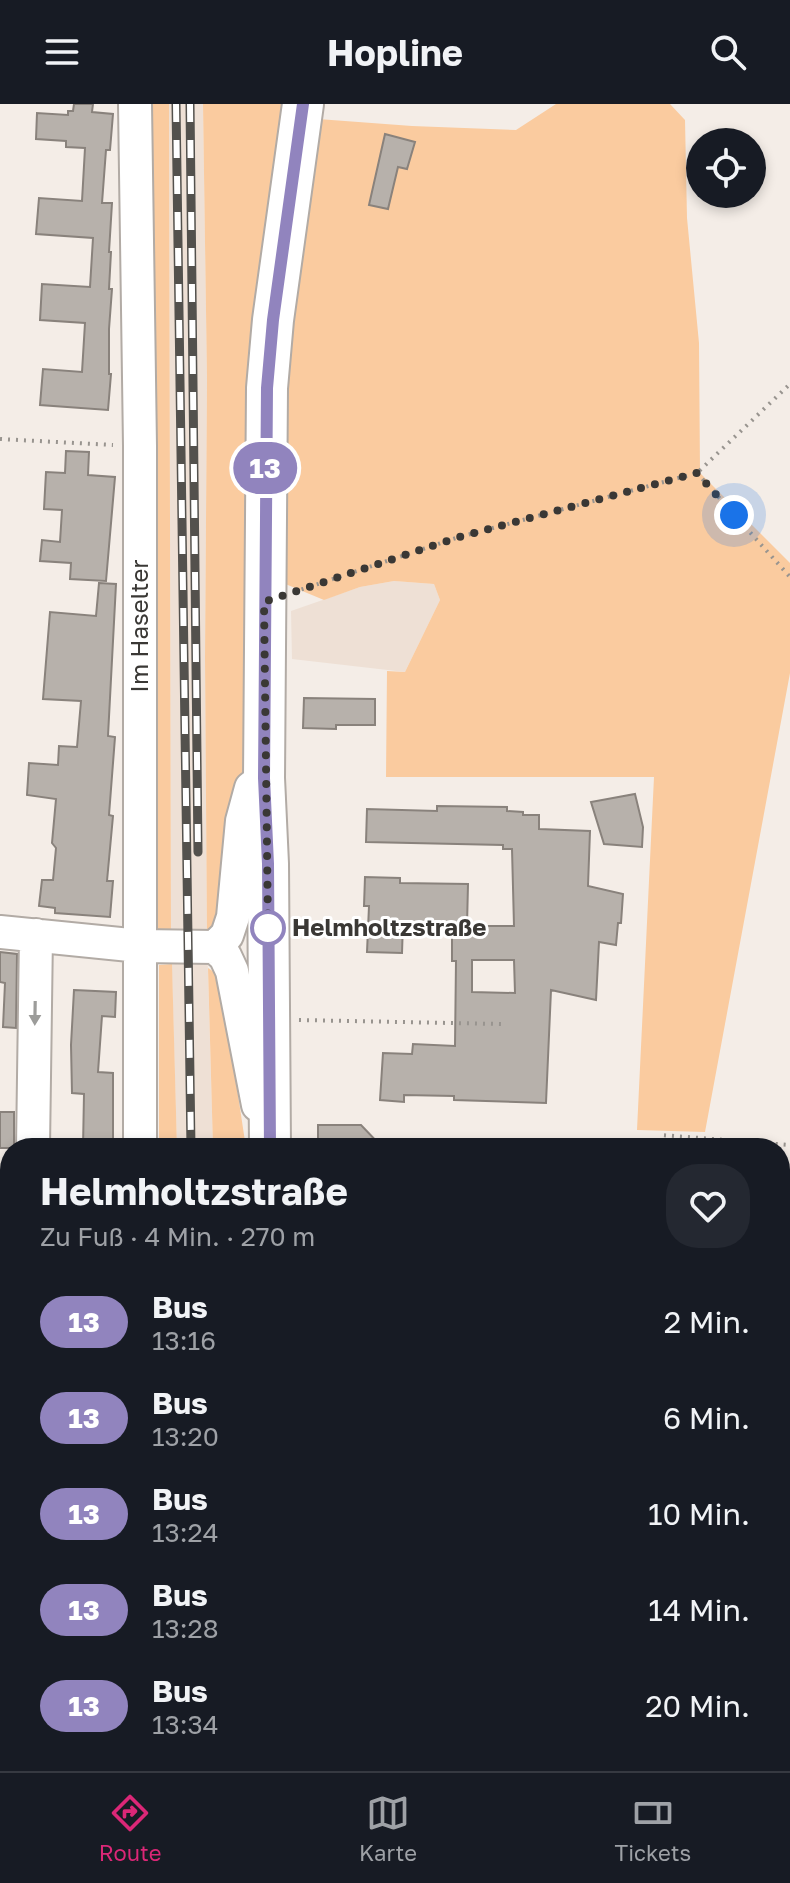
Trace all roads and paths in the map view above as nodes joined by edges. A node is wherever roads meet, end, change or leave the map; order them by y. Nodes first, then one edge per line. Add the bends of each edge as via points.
1 (135, 104) edge
2 (303, 104) edge
3 (790, 384) edge
4 (0, 439) edge
5 (140, 446) junction
6 (697, 473) junction
7 (790, 577) edge
8 (264, 602) junction
9 (264, 778) junction
10 (0, 932) edge
11 (36, 935) junction
12 (140, 946) junction
13 (215, 947) junction
14 (269, 1019) junction
15 (501, 1024) dead end
16 (33, 1138) edge
17 (140, 1138) edge
18 (270, 1138) edge
19 (661, 1138) edge
20 (700, 1138) edge

1 - 5 street, Im Haselter
2 - 8 main road via 267,388
3 - 6 path
4 - 5 path
5 - 12 street, Im Haselter
6 - 7 path
6 - 8 path via 456,538
8 - 9 main road
9 - 13 street via 251,788 242,821 233,917 227,935
9 - 14 main road
10 - 11 street
11 - 12 street
11 -> 16 street
12 - 13 street
12 - 17 street, Im Haselter
13 - 18 street via 232,971 262,1128
14 - 15 path
14 - 18 main road
19 - 20 path

